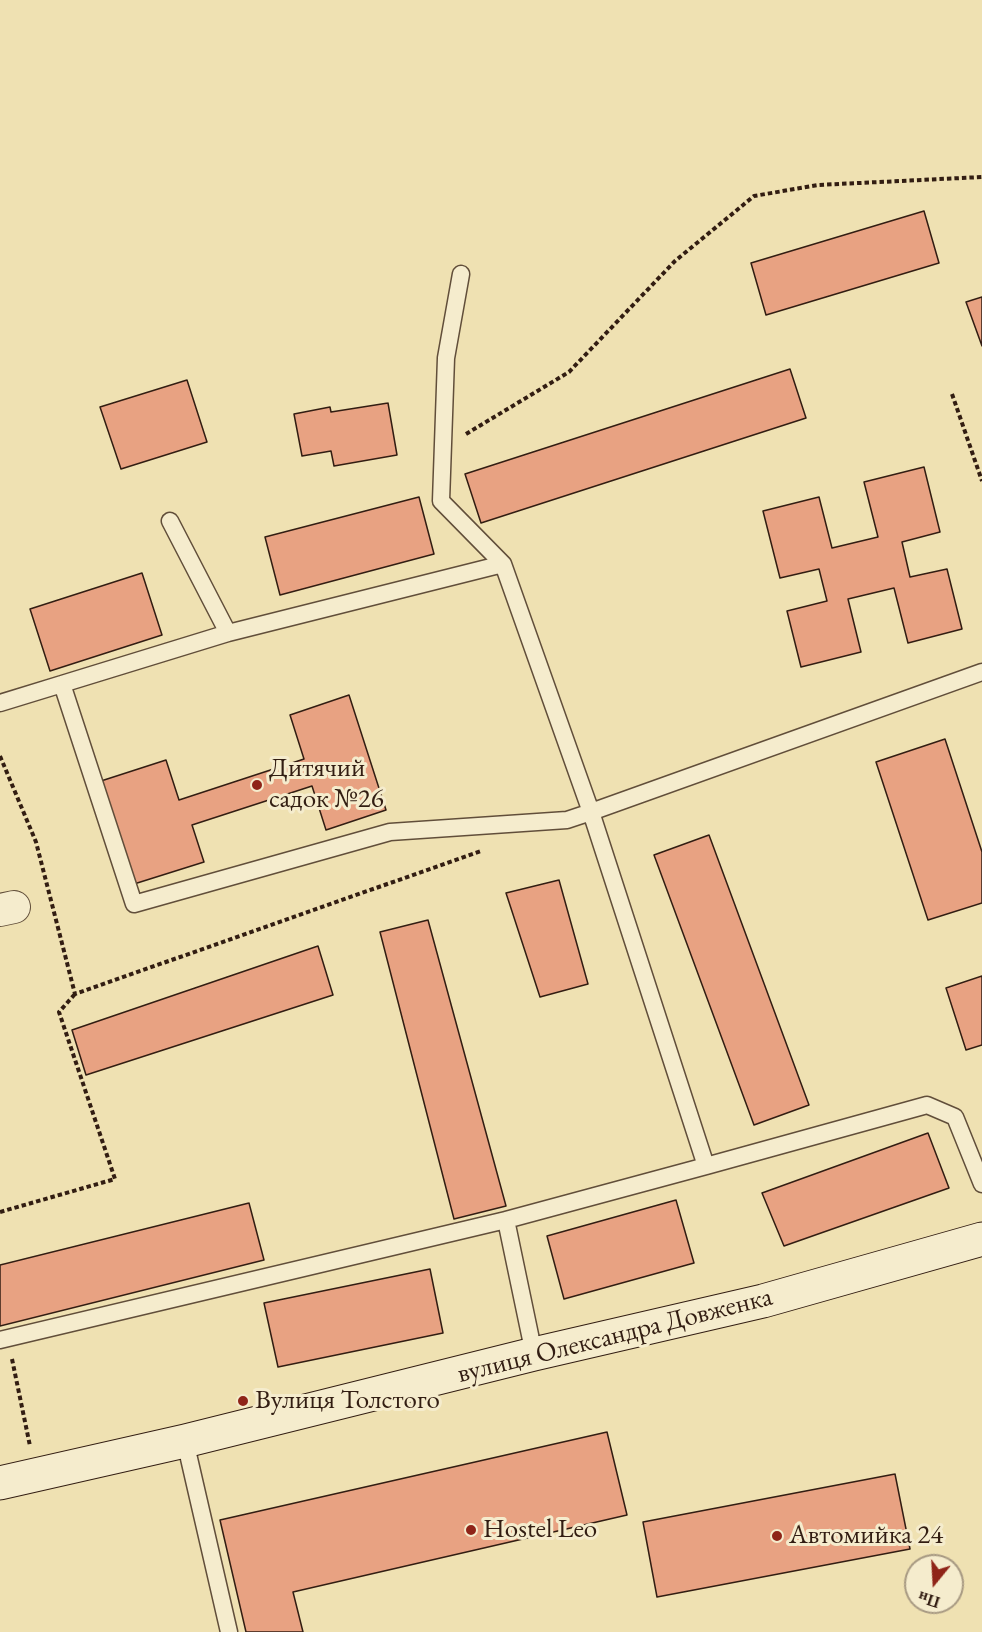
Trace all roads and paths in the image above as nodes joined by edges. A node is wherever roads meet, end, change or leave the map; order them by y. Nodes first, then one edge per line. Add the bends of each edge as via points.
1 (982, 177) edge
2 (461, 274) dead end
3 (952, 394) dead end
4 (443, 448) junction
5 (982, 481) edge
6 (170, 521) dead end
7 (503, 564) junction
8 (228, 633) junction
9 (982, 672) edge
10 (62, 684) junction
11 (0, 703) edge
12 (591, 812) junction
13 (75, 994) dead end
14 (706, 1166) junction
15 (982, 1184) edge
16 (0, 1212) edge
17 (506, 1220) junction
18 (982, 1239) edge
19 (4, 1339) edge
20 (534, 1354) junction
21 (185, 1442) junction
22 (31, 1449) dead end
23 (0, 1483) edge
24 (229, 1632) edge

1 - 4 path via 818,185 754,196 675,261 568,372
2 - 4 lane via 446,358
3 - 5 path
4 - 7 lane via 441,501
6 - 8 lane
7 - 8 lane
7 - 12 lane
8 - 10 lane
9 - 12 lane
10 - 11 lane
10 - 12 lane via 134,904 390,832 567,820
12 - 14 lane
13 - 16 path via 59,1012 115,1179
14 - 15 lane via 927,1105 955,1116
14 - 17 lane
17 - 19 lane
17 - 20 lane
18 - 20 main road, вулиця Олександра Довженка via 763,1301
19 - 22 path
20 - 21 main road, вулиця Олександра Довженка
21 - 23 main road, вулиця Олександра Довженка
21 - 24 lane

